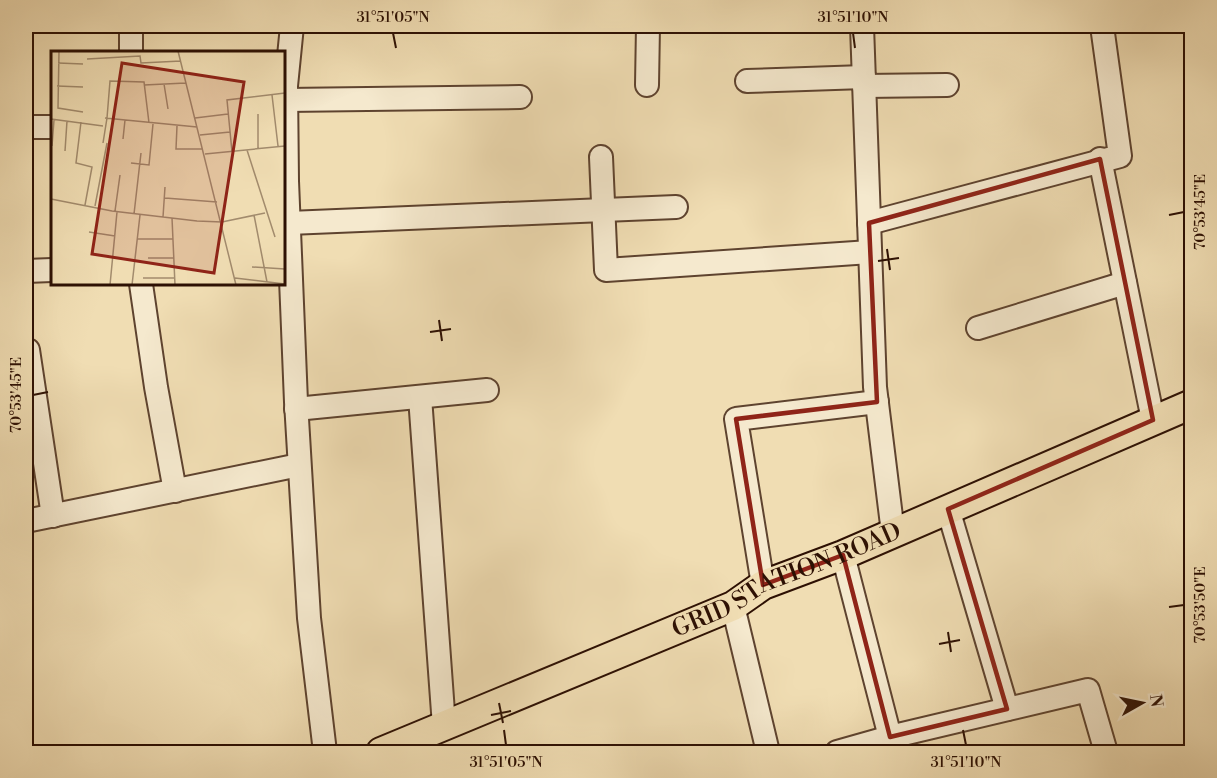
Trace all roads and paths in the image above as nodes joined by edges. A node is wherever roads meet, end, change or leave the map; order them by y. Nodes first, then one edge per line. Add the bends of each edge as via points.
1 (131, 26) edge
2 (292, 26) edge
3 (648, 26) edge
4 (862, 26) edge
5 (1101, 26) edge
6 (131, 51) edge
7 (747, 81) dead end
8 (864, 82) junction
9 (647, 85) dead end
10 (947, 85) dead end
11 (520, 98) dead end
12 (285, 112) edge
13 (26, 127) edge
14 (51, 127) edge
15 (601, 157) dead end
16 (1101, 159) junction
17 (676, 207) dead end
18 (603, 210) junction
19 (289, 223) junction
20 (869, 224) junction
21 (870, 252) junction
22 (287, 258) edge
23 (51, 270) edge
24 (26, 271) edge
25 (1125, 283) junction
26 (141, 285) edge
27 (978, 328) dead end
28 (28, 351) dead end
29 (487, 390) dead end
30 (420, 397) junction
31 (877, 402) junction
32 (1191, 404) edge
33 (296, 409) junction
34 (1153, 420) junction
35 (299, 465) junction
36 (175, 491) junction
37 (948, 509) junction
38 (52, 516) junction
39 (26, 521) edge
40 (893, 533) junction
41 (843, 555) junction
42 (763, 585) junction
43 (733, 606) junction
44 (1006, 709) junction
45 (444, 726) junction
46 (890, 737) junction
47 (325, 753) edge
48 (381, 753) edge
49 (768, 753) edge
50 (837, 753) edge
51 (1106, 753) edge

1 - 6 street
2 - 12 street
3 - 9 street
4 - 8 street
5 - 16 street via 1120,156
7 - 8 street
8 - 10 street
8 - 20 street
11 - 12 street
12 - 19 street
13 - 14 street
15 - 18 street
16 - 20 street
16 - 25 street
17 - 18 street
18 - 19 street
18 - 21 street via 606,270
19 - 22 street
20 - 21 street
21 - 31 street
22 - 33 street
23 - 24 street
25 - 27 street
25 - 34 street
26 - 36 street
28 - 38 street
29 - 30 street
30 - 33 street
30 - 45 street
31 - 40 street
31 - 42 street via 736,420
32 - 34 main road, GRID STATION ROAD
33 - 35 street
34 - 37 main road, GRID STATION ROAD
35 - 36 street
35 - 47 street via 309,618
36 - 38 street
37 - 40 main road, GRID STATION ROAD
37 - 44 street
38 - 39 street
40 - 41 main road, GRID STATION ROAD
41 - 42 main road, GRID STATION ROAD
41 - 46 street
42 - 43 main road, GRID STATION ROAD
43 - 45 main road, GRID STATION ROAD
43 - 49 street
44 - 46 street
44 - 51 street via 1088,690
45 - 48 main road, GRID STATION ROAD
46 - 50 street

